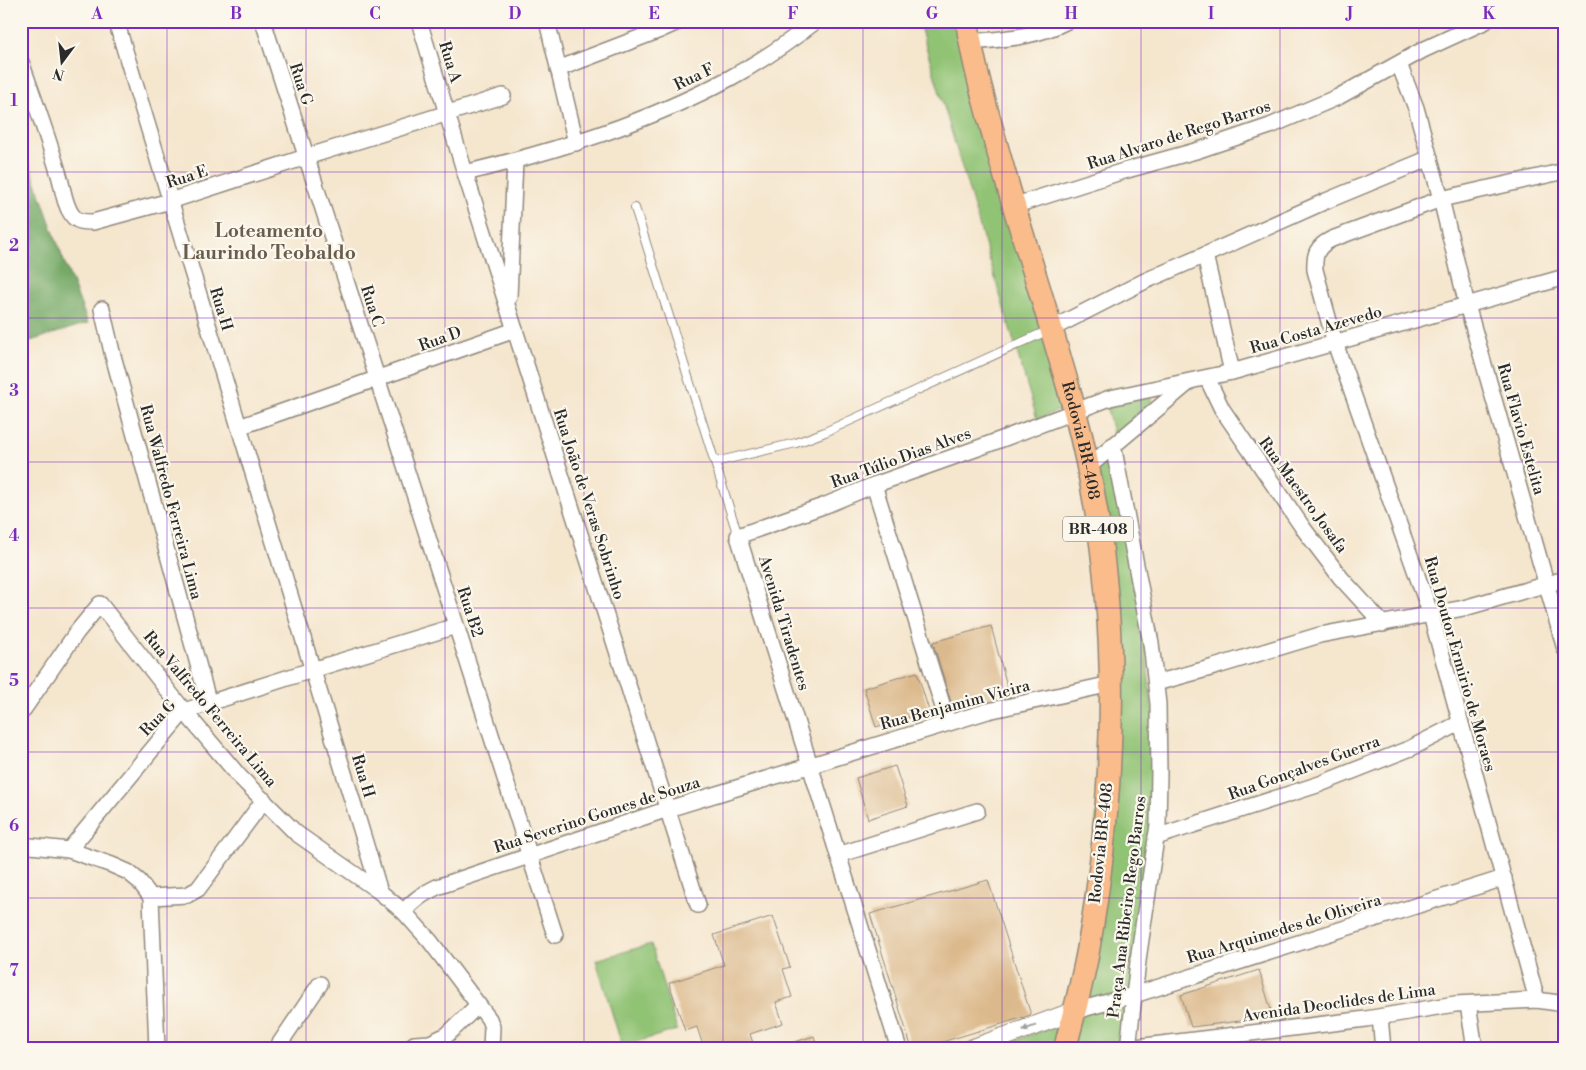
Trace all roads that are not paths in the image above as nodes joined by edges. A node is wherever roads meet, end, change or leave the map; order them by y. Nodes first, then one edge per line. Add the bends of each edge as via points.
1 (116, 21) edge
2 (263, 21) edge
3 (419, 21) edge
4 (546, 21) edge
5 (680, 21) edge
6 (816, 21) edge
7 (1067, 21) edge
8 (1486, 21) edge
9 (969, 27) edge
10 (21, 62) edge
11 (1399, 64) junction
12 (558, 69) junction
13 (503, 96) dead end
14 (447, 114) junction
15 (576, 143) junction
16 (306, 157) junction
17 (1430, 158) junction
18 (514, 161) junction
19 (1565, 171) edge
20 (465, 173) junction
21 (1442, 199) junction
22 (170, 201) junction
23 (1013, 206) junction
24 (635, 208) dead end
25 (1206, 256) junction
26 (1565, 277) edge
27 (1467, 305) junction
28 (508, 308) junction
29 (102, 309) dead end
30 (1051, 329) junction
31 (515, 330) junction
32 (1335, 343) junction
33 (1232, 372) junction
34 (1207, 378) junction
35 (378, 380) junction
36 (1191, 380) junction
37 (1075, 412) junction
38 (239, 427) junction
39 (1113, 445) junction
40 (715, 462) junction
41 (1088, 467) junction
42 (874, 485) junction
43 (738, 536) junction
44 (1565, 579) edge
45 (1547, 584) junction
46 (1431, 615) junction
47 (1383, 624) junction
48 (456, 626) junction
49 (1565, 649) edge
50 (312, 670) junction
51 (1156, 683) junction
52 (1111, 684) junction
53 (209, 704) junction
54 (184, 711) junction
55 (21, 713) edge
56 (948, 723) junction
57 (1460, 723) junction
58 (810, 765) junction
59 (264, 800) junction
60 (668, 809) junction
61 (976, 812) dead end
62 (1156, 837) junction
63 (21, 845) edge
64 (69, 850) junction
65 (530, 855) junction
66 (838, 855) junction
67 (1504, 878) junction
68 (380, 892) junction
69 (150, 897) junction
70 (698, 905) dead end
71 (404, 912) junction
72 (555, 935) dead end
73 (320, 984) dead end
74 (1134, 995) junction
75 (1537, 1000) junction
76 (1468, 1004) junction
77 (1565, 1004) edge
78 (478, 1005) junction
79 (1075, 1011) junction
80 (1380, 1016) junction
81 (1123, 1048) edge
82 (157, 1049) edge
83 (276, 1049) edge
84 (409, 1049) edge
85 (491, 1049) edge
86 (899, 1049) edge
87 (971, 1049) edge
88 (1065, 1049) edge
89 (1383, 1049) edge
90 (1475, 1049) edge

1 - 22 street
2 - 16 street, Rua G
3 - 14 street, Rua A
4 - 12 street
5 - 12 street
6 - 15 street, Rua F via 756,63 708,90
7 - 9 street via 1029,36
8 - 11 street, Rua Alvaro de Rego Barros
9 - 23 main road, Rodovia BR-408 / BR-408 via 984,102
10 - 22 street, Rua E via 66,204 77,220 93,222
11 - 17 street, Rua Flavio Estelita
11 - 23 street, Rua Alvaro de Rego Barros via 1338,97 1270,126
12 - 15 street
13 - 14 street
14 - 16 street
14 - 20 street, Rua João de Veras Sobrinho
15 - 18 street, Rua F
16 - 22 street, Rua E
16 - 35 street, Rua C
17 - 21 street, Rua Flavio Estelita
17 - 25 street
18 - 20 street, Rua F
18 - 28 street
19 - 21 street
20 - 28 street, Rua João de Veras Sobrinho
21 - 27 street, Rua Flavio Estelita
21 - 32 street, Rua Doutor Ermirio de Moraes via 1332,239 1316,250 1315,270
22 - 38 street, Rua H
23 - 30 main road, Rodovia BR-408 / BR-408
24 - 40 lane, Avenida Tiradentes
25 - 30 street via 1145,281
25 - 33 street
26 - 27 street, Rua Costa Azevedo
27 - 32 street, Rua Costa Azevedo
27 - 45 street, Rua Flavio Estelita
28 - 31 street, Rua João de Veras Sobrinho
29 - 53 street, Rua Walfredo Ferreira Lima
30 - 37 main road, Rodovia BR-408 / BR-408
30 - 40 lane via 826,432 796,443
31 - 35 street, Rua D
31 - 60 street, Rua João de Veras Sobrinho
32 - 33 street, Rua Costa Azevedo
32 - 46 street, Rua Doutor Ermirio de Moraes
33 - 34 street, Rua Costa Azevedo
34 - 36 street, Rua Costa Azevedo
34 - 47 street, Rua Maestro Josafa via 1222,410 1303,528
35 - 38 street, Rua D
35 - 48 street, Rua B2
36 - 37 street, Rua Costa Azevedo via 1110,398
36 - 39 street
37 - 41 main road, Rodovia BR-408 / BR-408
37 - 42 street, Rua Túlio Dias Alves
38 - 50 street
39 - 41 street
39 - 51 street, Praça Ana Ribeiro Rego Barros
40 - 43 lane, Avenida Tiradentes
41 - 52 main road, Rodovia BR-408 / BR-408 via 1107,598
42 - 43 street, Rua Túlio Dias Alves
42 - 56 street
43 - 58 street, Avenida Tiradentes
44 - 45 street
45 - 46 street
45 - 49 street, Rua Flavio Estelita
46 - 47 street
46 - 57 street, Rua Doutor Ermirio de Moraes
47 - 51 street via 1320,635
48 - 50 street, Rua G
48 - 65 street, Rua B2
50 - 53 street, Rua G
50 - 68 street, Rua H
51 - 62 street, Praça Ana Ribeiro Rego Barros via 1159,773
52 - 56 street, Rua Benjamim Vieira
52 - 79 main road, Rodovia BR-408 / BR-408 via 1110,764 1103,849 1088,953
53 - 54 street, Rua G
54 - 55 street, Rua Valfredo Ferreira Lima via 100,604
54 - 59 street, Rua Valfredo Ferreira Lima via 239,776
54 - 64 street, Rua G
56 - 58 street, Rua Benjamim Vieira
57 - 62 street, Rua Gonçalves Guerra via 1411,748 1320,784
57 - 67 street, Rua Doutor Ermirio de Moraes
58 - 60 street, Rua Severino Gomes de Souza
58 - 66 street, Avenida Tiradentes
59 - 68 street, Rua Valfredo Ferreira Lima via 296,833
59 - 69 street via 198,889 187,895
60 - 65 street, Rua Severino Gomes de Souza
60 - 70 street, Rua João de Veras Sobrinho
61 - 66 street
62 - 74 street, Praça Ana Ribeiro Rego Barros
63 - 64 street
64 - 69 street via 128,872
65 - 71 street, Rua Severino Gomes de Souza via 436,887 411,902
65 - 72 street, Rua B2
66 - 86 street, Avenida Tiradentes
67 - 74 street, Rua Arquimedes de Oliveira
67 - 75 street, Rua Doutor Ermirio de Moraes
68 - 71 street, Rua Valfredo Ferreira Lima
69 - 82 street
71 - 78 street, Rua Valfredo Ferreira Lima
73 - 83 street
74 - 79 street, Rua Arquimedes de Oliveira
74 - 81 street, Praça Ana Ribeiro Rego Barros
75 - 76 street, Avenida Deoclides de Lima
75 - 77 street, Avenida Deoclides de Lima
76 - 80 street, Avenida Deoclides de Lima
76 - 90 street
78 - 84 street via 447,1034 430,1043 414,1044
78 - 85 street, Rua Valfredo Ferreira Lima via 492,1027
79 -> 87 street
79 - 88 main road, Rodovia BR-408 / BR-408
80 - 81 street, Avenida Deoclides de Lima
80 - 89 street

